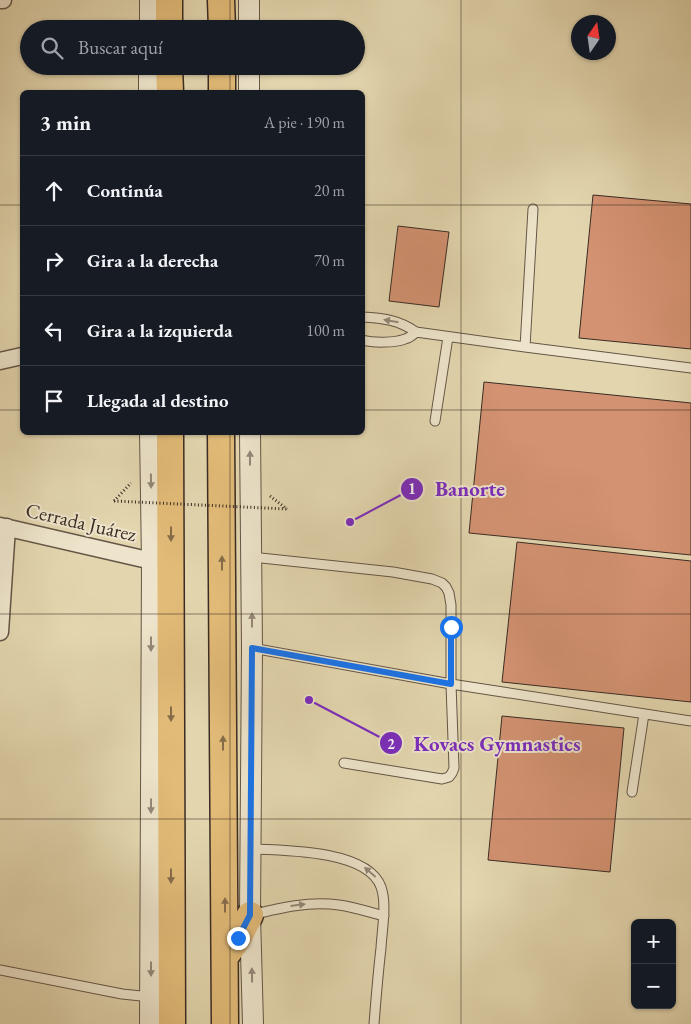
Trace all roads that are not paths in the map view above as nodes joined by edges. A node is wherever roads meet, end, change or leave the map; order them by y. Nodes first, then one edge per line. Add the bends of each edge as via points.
1 (150, 0) edge
2 (169, 0) edge
3 (222, 0) edge
4 (249, 0) edge
5 (150, 20) edge
6 (169, 20) edge
7 (222, 20) edge
8 (249, 20) edge
9 (150, 75) edge
10 (170, 75) edge
11 (222, 75) edge
12 (249, 75) edge
13 (149, 90) edge
14 (170, 90) edge
15 (222, 90) edge
16 (249, 90) edge
17 (533, 209) dead end
18 (365, 317) edge
19 (416, 332) junction
20 (448, 337) junction
21 (365, 341) edge
22 (525, 348) junction
23 (20, 356) edge
24 (0, 361) edge
25 (691, 368) edge
26 (435, 421) dead end
27 (150, 435) edge
28 (170, 435) edge
29 (221, 435) edge
30 (250, 435) edge
31 (3, 526) edge
32 (251, 557) junction
33 (152, 560) junction
34 (0, 632) edge
35 (252, 648) junction
36 (451, 684) junction
37 (644, 714) junction
38 (691, 721) edge
39 (344, 763) dead end
40 (632, 792) dead end
41 (251, 849) junction
42 (250, 915) junction
43 (384, 916) junction
44 (225, 957) junction
45 (0, 970) edge
46 (151, 997) junction
47 (150, 1024) edge
48 (172, 1024) edge
49 (225, 1024) edge
50 (253, 1024) edge
51 (374, 1024) edge

1 - 5 street
2 - 6 main road
3 - 7 main road
4 - 8 street
9 - 13 street
10 - 14 main road
11 - 15 main road
12 - 16 street
17 - 22 lane
19 -> 18 lane via 397,321
19 - 20 lane
19 - 21 lane via 397,341
20 - 22 lane
20 - 26 lane
22 - 25 lane
23 - 24 street
27 -> 33 street
28 -> 48 main road
44 -> 29 main road
32 -> 30 street
31 - 33 street, Cerrada Juárez
31 - 34 street
35 -> 32 street
32 - 36 lane via 394,572 442,583 449,593 451,605
33 -> 46 street
35 - 36 lane
35 - 41 street
36 - 37 lane
36 - 39 lane via 454,768 449,777 431,778
37 - 38 lane
37 - 40 lane
41 - 42 street
43 -> 41 lane via 381,886 375,876 357,863 285,850
42 -> 43 lane via 275,908 324,904
42 - 44 main road
50 -> 42 street
43 - 51 lane
44 - 49 main road
45 - 46 lane
46 - 47 street

